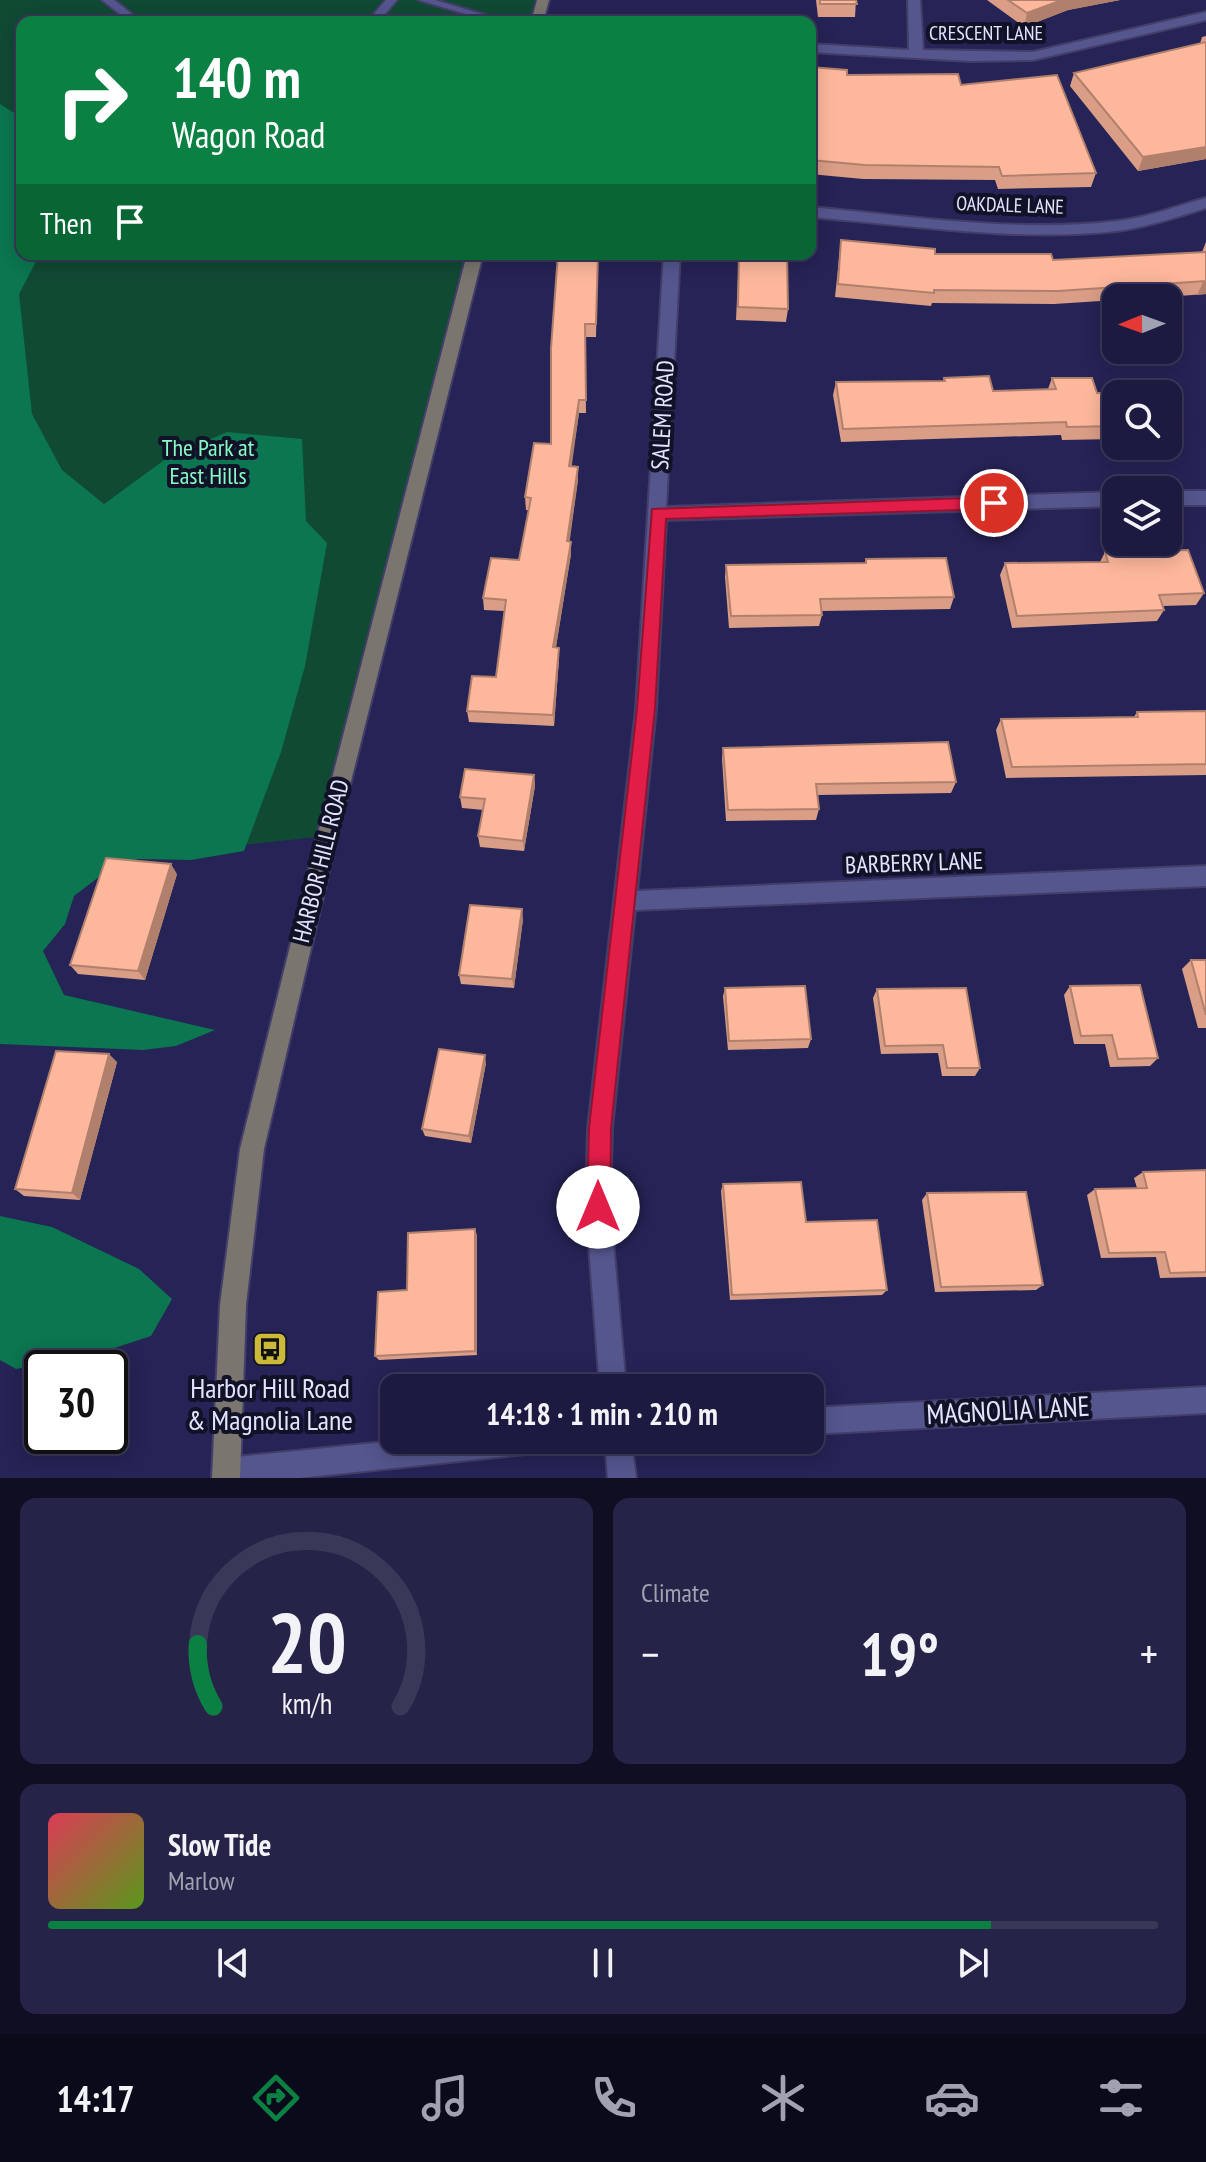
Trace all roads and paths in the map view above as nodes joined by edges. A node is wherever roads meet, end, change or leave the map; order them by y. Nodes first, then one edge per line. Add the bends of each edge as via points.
1 (107, 0) edge
2 (392, 0) edge
3 (424, 0) edge
4 (914, 0) edge
5 (129, 16) edge
6 (377, 16) edge
7 (482, 16) edge
8 (1206, 16) edge
9 (816, 48) edge
10 (916, 53) junction
11 (1206, 203) edge
12 (816, 212) edge
13 (473, 260) edge
14 (672, 260) edge
15 (1182, 498) edge
16 (1206, 498) edge
17 (1102, 499) edge
18 (658, 514) junction
19 (1206, 876) edge
20 (624, 901) junction
21 (612, 1374) edge
22 (1206, 1400) edge
23 (824, 1420) edge
24 (411, 1454) edge
25 (619, 1454) edge
26 (226, 1475) edge
27 (622, 1478) edge

1 - 5 lane
2 - 6 lane
3 - 7 lane
4 - 10 street
8 - 10 street, CRESCENT LANE via 1053,54
9 - 10 street, CRESCENT LANE
11 - 12 street, OAKDALE LANE via 1147,220 1087,228
13 - 26 street, HARBOR HILL ROAD via 252,1149 233,1305
14 - 18 street, SALEM ROAD
15 - 16 street
17 - 18 street
18 - 20 street, SALEM ROAD via 646,709
19 - 20 street, BARBERRY LANE
20 - 21 street, SALEM ROAD via 598,1163
22 - 23 street, MAGNOLIA LANE
24 - 26 street
25 - 27 street

